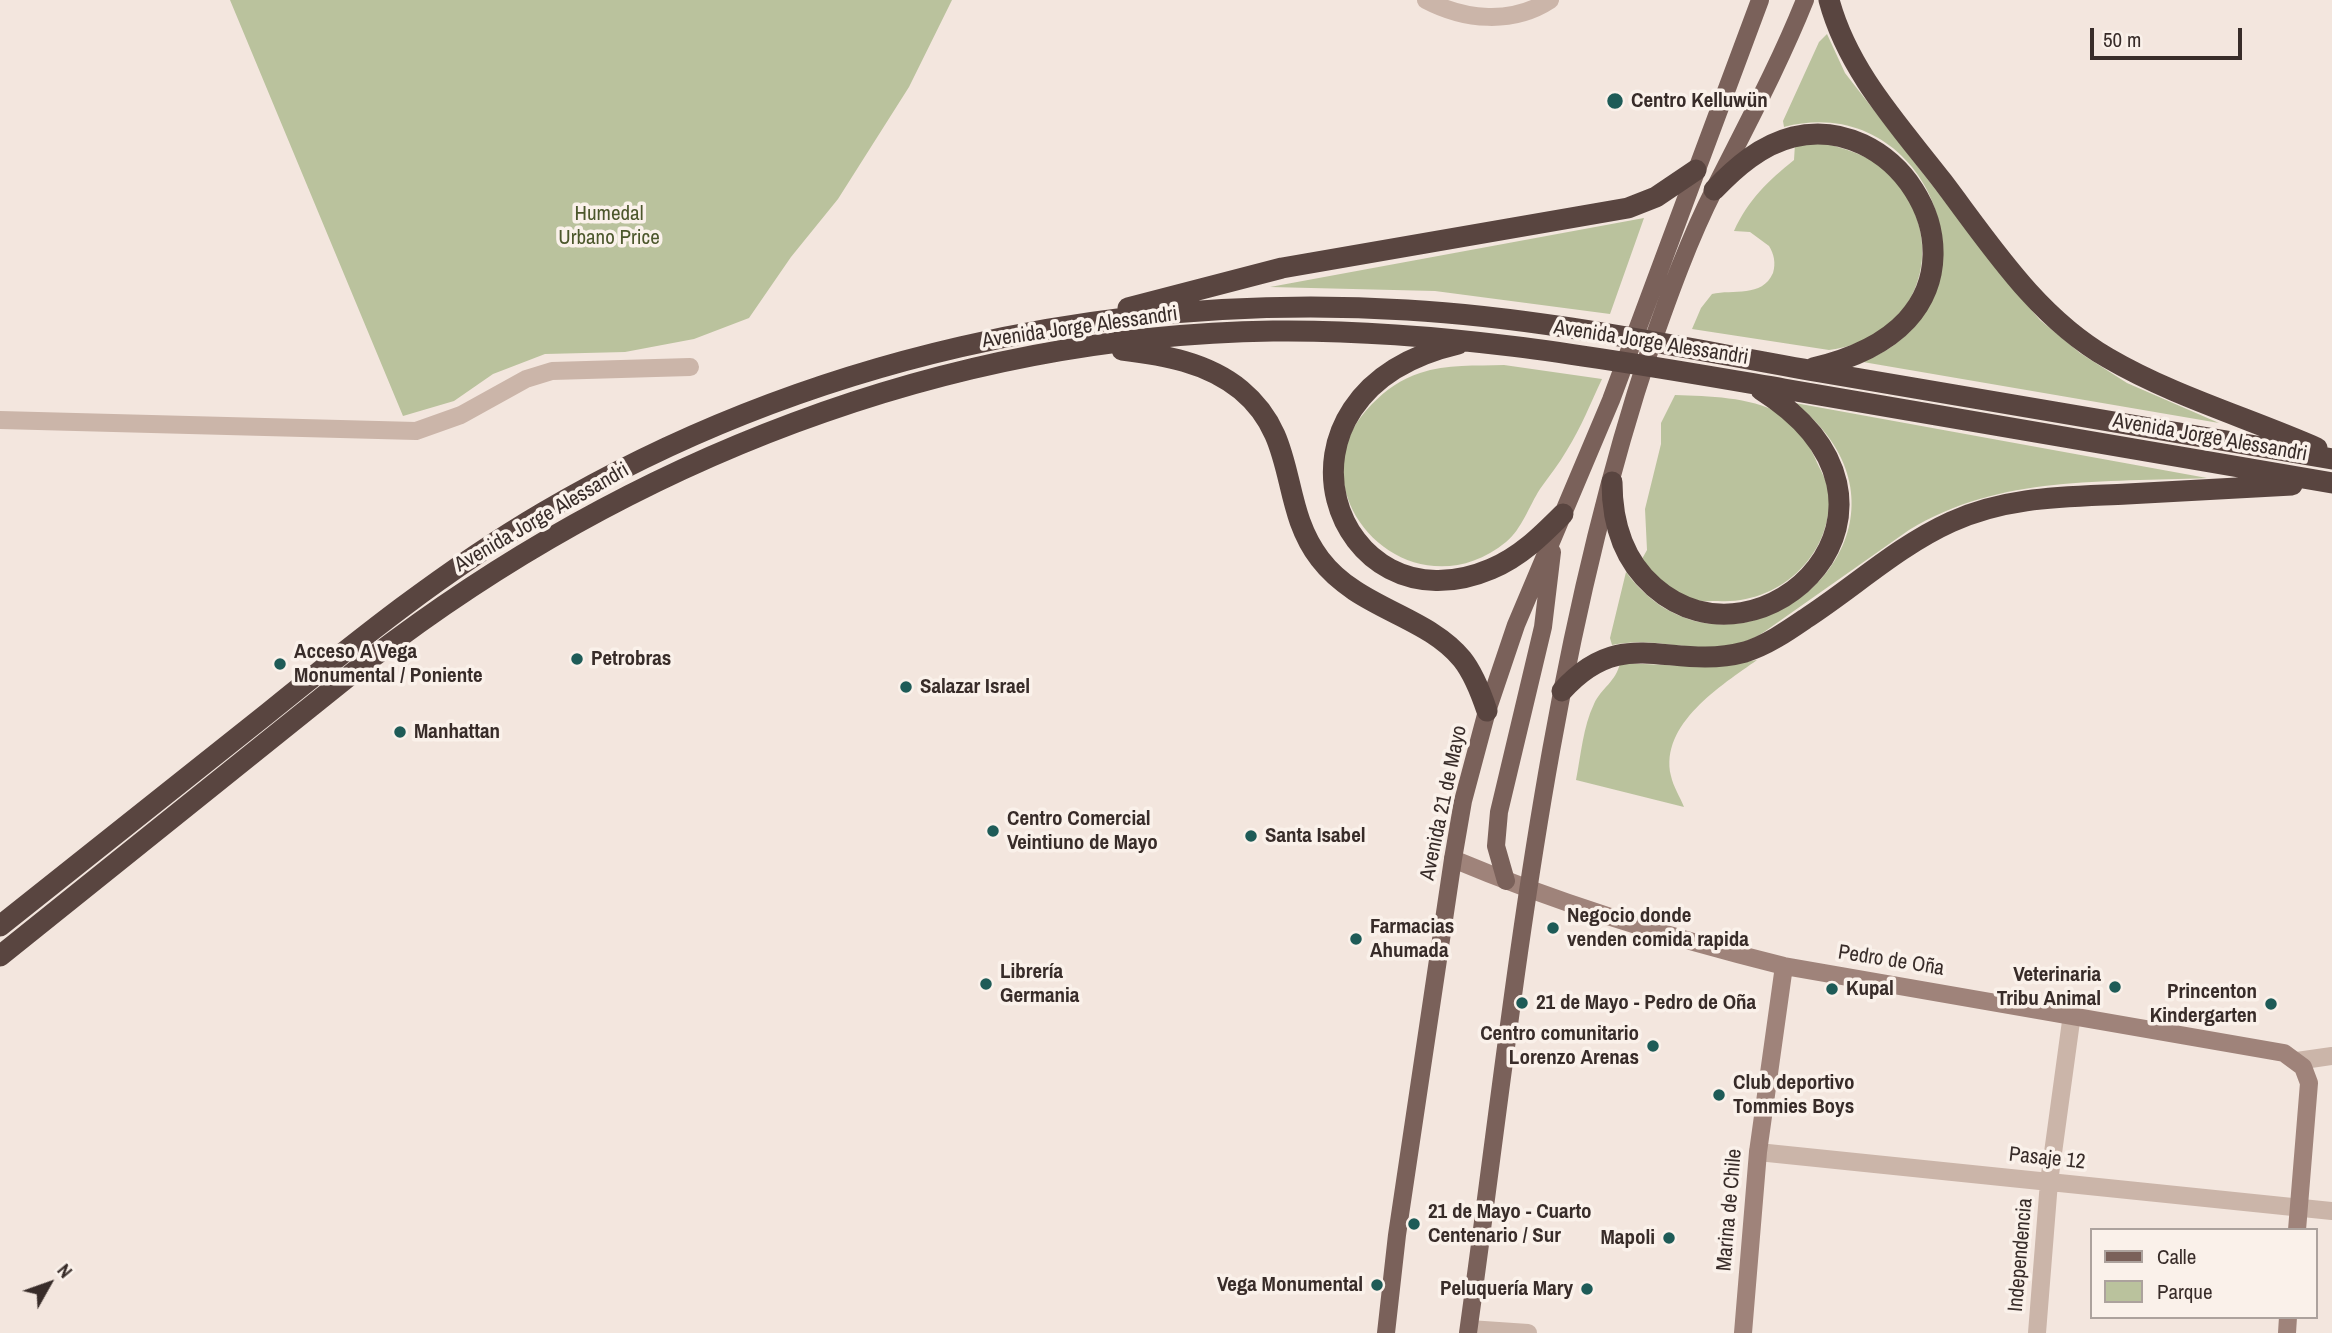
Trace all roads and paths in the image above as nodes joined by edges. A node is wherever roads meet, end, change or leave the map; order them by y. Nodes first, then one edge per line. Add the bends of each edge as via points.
1 (1426, 0) edge
2 (1550, 0) edge
3 (1760, 0) edge
4 (1805, 0) edge
5 (1829, 0) edge
6 (1696, 170) junction
7 (1714, 190) junction
8 (1079, 324) junction
9 (1470, 341) junction
10 (1096, 346) junction
11 (690, 367) dead end
12 (1808, 369) junction
13 (1746, 383) junction
14 (0, 420) edge
15 (2332, 457) edge
16 (1612, 482) junction
17 (2331, 483) edge
18 (1563, 514) junction
19 (1553, 538) junction
20 (1562, 691) junction
21 (1487, 711) junction
22 (1453, 859) junction
23 (1506, 881) junction
24 (1528, 890) junction
25 (0, 926) edge
26 (0, 956) edge
27 (1783, 966) junction
28 (2072, 1014) junction
29 (2332, 1056) edge
30 (2297, 1061) junction
31 (1758, 1152) junction
32 (2049, 1182) junction
33 (2299, 1208) junction
34 (2332, 1210) edge
35 (2297, 1228) edge
36 (1469, 1331) edge
37 (1386, 1333) edge
38 (1528, 1333) edge
39 (1743, 1333) edge
40 (2037, 1333) edge

1 - 2 street via 1461,15 1482,17 1525,12
3 - 6 main road, Avenida 21 de Mayo
4 - 7 main road via 1773,76
5 - 15 highway via 1842,40 1867,84 2047,312 2086,344 2130,370
6 - 8 highway via 1656,197 1628,208 1241,276
6 - 18 main road, Avenida 21 de Mayo via 1611,400
7 - 12 highway via 1762,149 1791,137 1821,134 1853,139 1875,150 1895,165 1918,194 1933,246 1929,279 1916,307 1898,329 1869,348
7 - 16 main road via 1651,348
8 - 12 highway, Avenida Jorge Alessandri via 1210,310 1344,307 1477,316
8 - 25 highway, Avenida Jorge Alessandri via 964,345 863,372 718,426 594,484 485,549 378,625
9 - 10 highway, Avenida Jorge Alessandri via 1267,331
9 - 13 highway, Avenida Jorge Alessandri
9 - 18 highway via 1394,369 1368,389 1348,413 1336,440 1332,469 1345,519 1364,548 1389,570 1438,582 1475,576 1509,561
10 - 21 highway via 1191,363 1227,380 1254,402 1281,445 1297,515 1320,560 1362,597 1436,637 1460,656
10 - 26 highway, Avenida Jorge Alessandri via 964,371 804,418 677,469 571,524 388,645
11 - 14 street via 552,371 526,379 461,415 416,431
12 - 15 highway, Avenida Jorge Alessandri
13 - 16 highway via 1798,417 1836,470 1841,497 1838,524 1824,557 1801,583 1770,603 1738,614 1707,613 1676,603 1649,583 1629,558 1612,510
13 - 17 highway, Avenida Jorge Alessandri
16 - 20 main road
17 - 20 highway via 2048,498 1996,506 1930,533 1759,646 1707,657 1612,654 1583,669
18 - 19 main road, Avenida 21 de Mayo
19 - 21 main road, Avenida 21 de Mayo via 1516,625
19 - 23 main road via 1543,626 1499,812 1496,845
20 - 24 main road
21 - 22 main road, Avenida 21 de Mayo
22 - 23 street, Pedro de Oña
22 - 37 main road, Avenida 21 de Mayo
23 - 24 street, Pedro de Oña
24 - 27 street, Pedro de Oña
24 - 36 main road
27 - 28 street, Pedro de Oña
27 - 31 street, Marina de Chile
28 - 30 street, Pedro de Oña via 2277,1051
28 - 32 street, Independencia
29 - 30 street, Pedro de Oña
30 - 33 street via 2309,1083
31 - 32 street, Pasaje 12
31 - 39 street, Marina de Chile
32 - 33 street, Pasaje 12
32 - 40 street, Independencia
33 - 34 street, Pasaje 12
33 - 35 street
36 - 38 street

